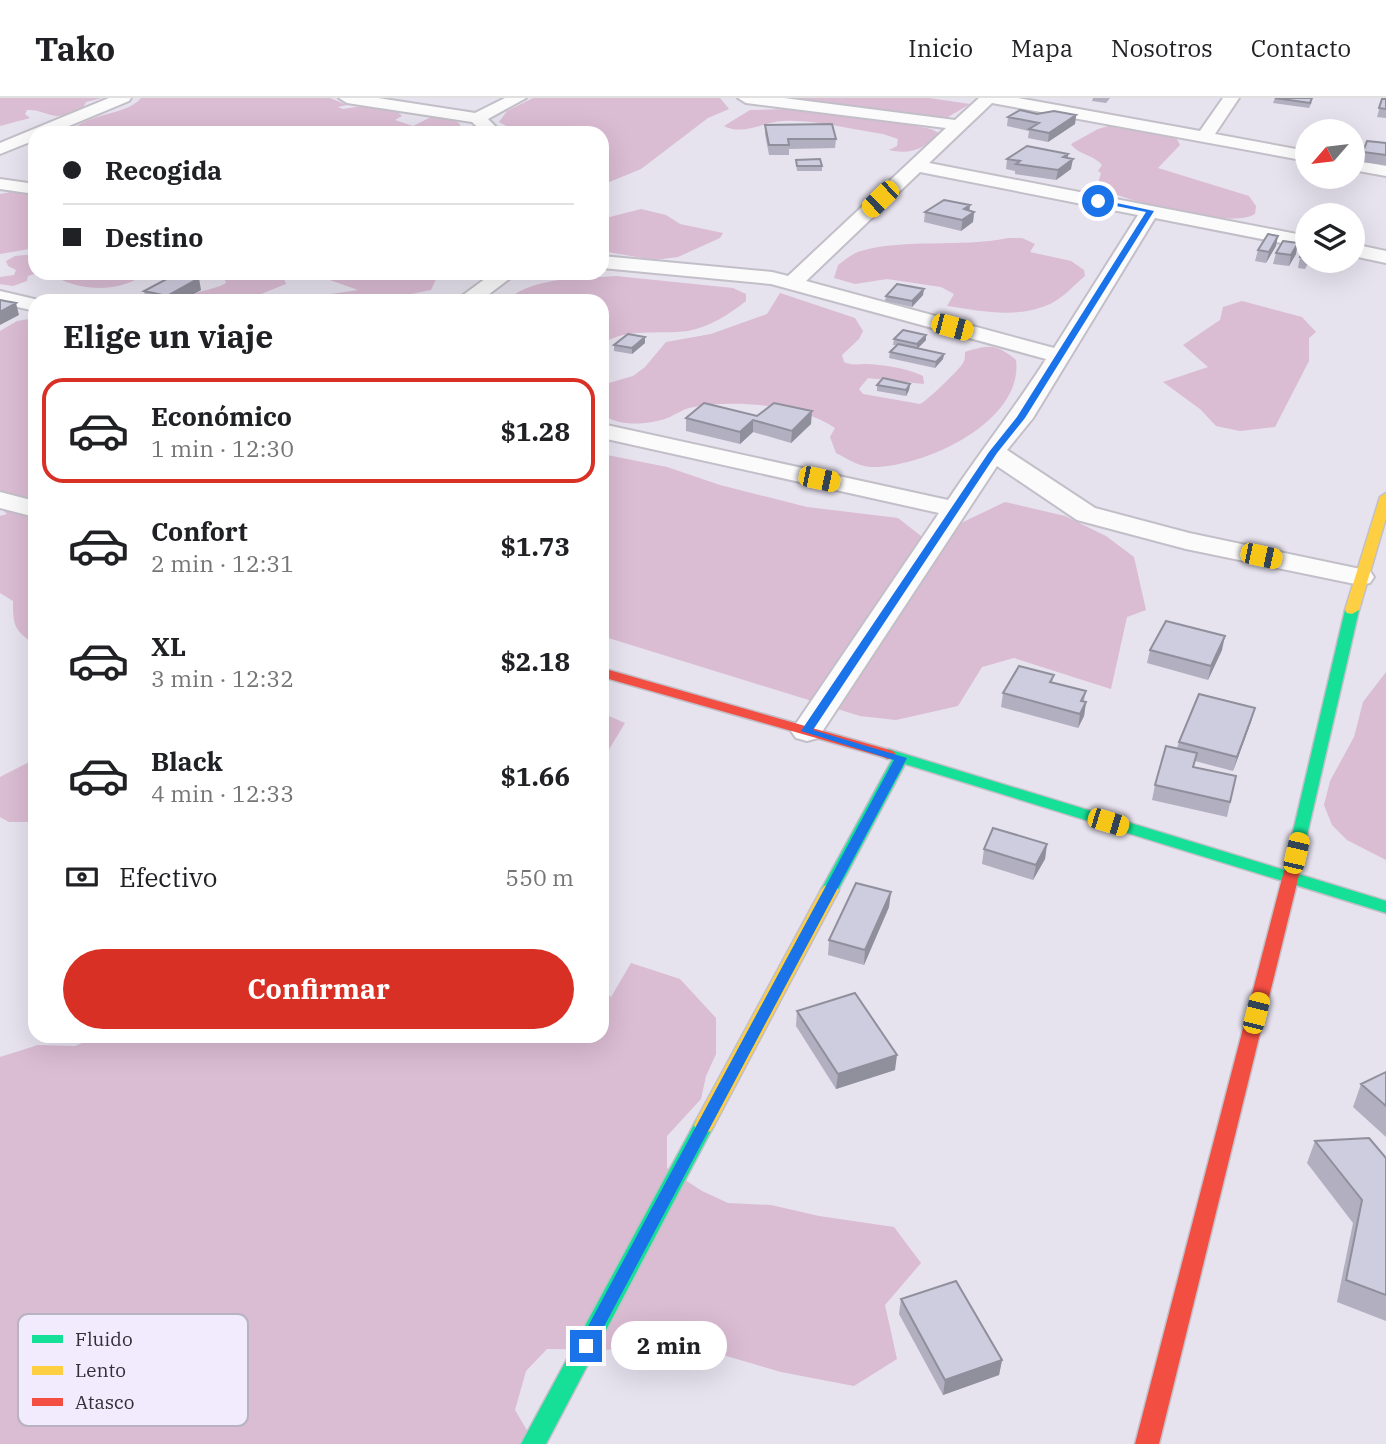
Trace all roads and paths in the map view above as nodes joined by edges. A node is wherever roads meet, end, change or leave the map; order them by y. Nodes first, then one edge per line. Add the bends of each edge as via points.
1 (123, 98) edge
2 (347, 98) edge
3 (517, 98) edge
4 (746, 98) edge
5 (752, 98) edge
6 (990, 98) edge
7 (1231, 98) edge
8 (477, 118) junction
9 (958, 125) junction
10 (54, 126) edge
11 (486, 126) edge
12 (0, 135) edge
13 (28, 135) edge
14 (28, 137) edge
15 (1205, 137) junction
16 (0, 149) edge
17 (1295, 154) edge
18 (915, 166) junction
19 (1365, 167) edge
20 (1386, 171) edge
21 (0, 184) edge
22 (28, 188) edge
23 (1150, 211) junction
24 (1295, 240) edge
25 (1365, 253) edge
26 (1386, 257) edge
27 (609, 262) edge
28 (497, 280) edge
29 (791, 284) junction
30 (476, 294) edge
31 (0, 297) edge
32 (28, 303) edge
33 (1059, 356) junction
34 (609, 432) edge
35 (993, 452) junction
36 (0, 500) edge
37 (28, 507) edge
38 (955, 509) junction
39 (1383, 513) edge
40 (1360, 577) junction
41 (609, 674) edge
42 (807, 731) junction
43 (901, 758) junction
44 (1290, 878) junction
45 (1386, 907) edge
46 (533, 1444) edge
47 (1147, 1444) edge

1 - 10 street
2 - 8 street
3 - 8 street
4 - 5 street
5 - 9 street
6 - 9 street
6 - 15 street
7 - 15 street
8 - 11 street
9 - 18 street
12 - 13 street
14 - 16 street
15 - 17 street
18 - 23 street
18 - 29 street
19 - 20 street
21 - 22 street
23 - 24 street
23 - 33 street
25 - 26 street
27 - 29 street via 772,278
28 - 30 street
29 - 33 street
31 - 32 street
33 - 35 street via 1021,418
34 - 38 street
35 - 38 street
35 - 40 street via 1086,513 1186,541
36 - 37 street
38 - 42 street
39 - 40 street
40 - 44 street
41 - 42 street
42 - 43 street
43 - 44 street
43 - 46 street
44 - 45 street
44 - 47 street

